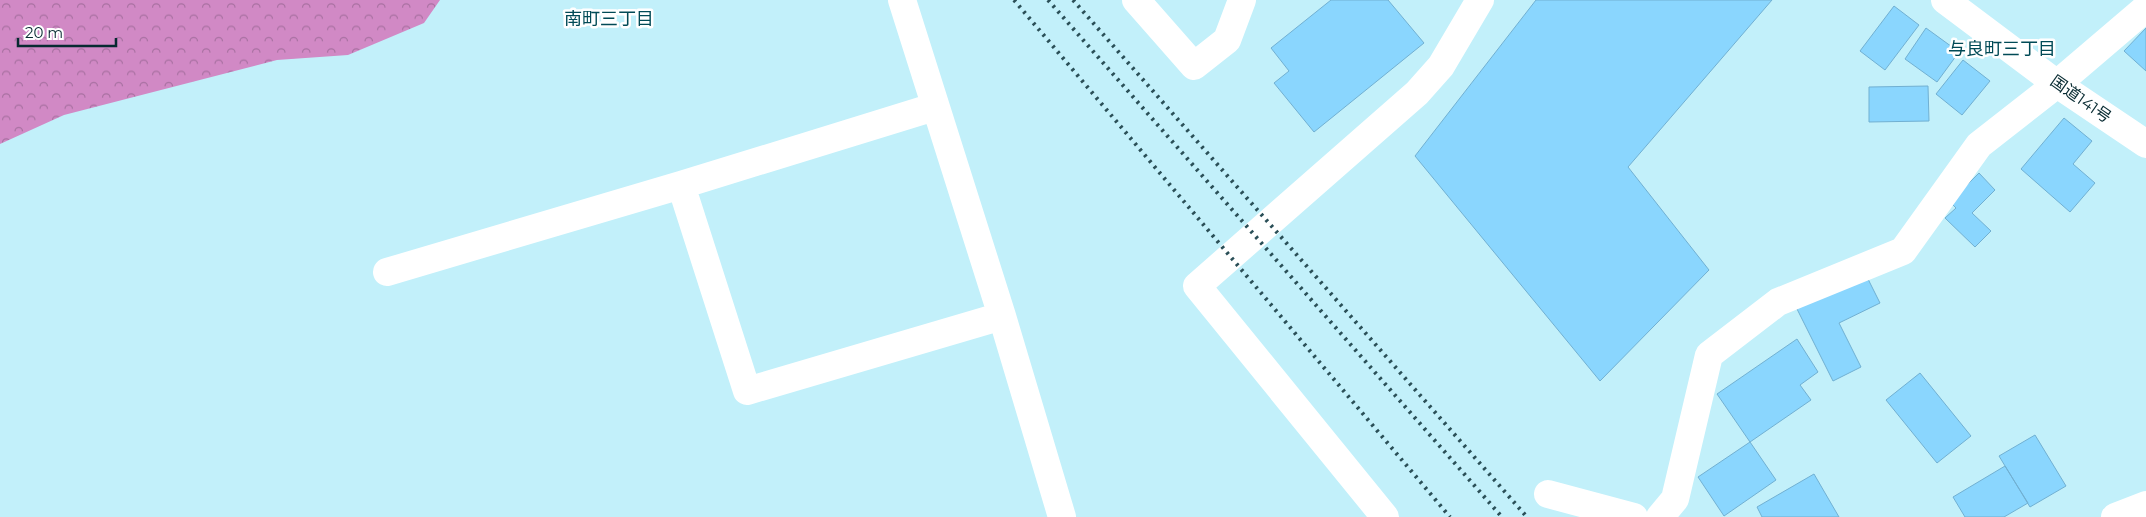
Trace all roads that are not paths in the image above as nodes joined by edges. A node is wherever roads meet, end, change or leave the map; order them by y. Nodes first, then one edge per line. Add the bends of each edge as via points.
1 (902, 0) edge
2 (1136, 0) edge
3 (1242, 0) edge
4 (1480, 0) edge
5 (1945, 0) edge
6 (2146, 8) edge
7 (2057, 84) junction
8 (934, 107) junction
9 (2146, 144) edge
10 (681, 185) junction
11 (387, 272) dead end
12 (1002, 316) junction
13 (1548, 494) dead end
14 (2146, 505) edge
15 (1062, 517) edge
16 (1385, 517) edge
17 (1634, 517) edge
18 (1660, 517) edge
19 (2115, 517) edge

1 - 8 main road
2 - 3 main road via 1194,66 1227,40
4 - 16 main road via 1441,66 1417,93 1197,286
5 - 7 main road, 国道141号
6 - 7 main road
7 - 9 main road, 国道141号
7 - 18 main road via 1979,145 1903,251 1778,302 1709,355 1675,499
8 - 10 main road
8 - 12 main road
10 - 11 main road
10 - 12 main road via 747,391
12 - 15 main road
13 - 17 main road
14 - 19 main road

